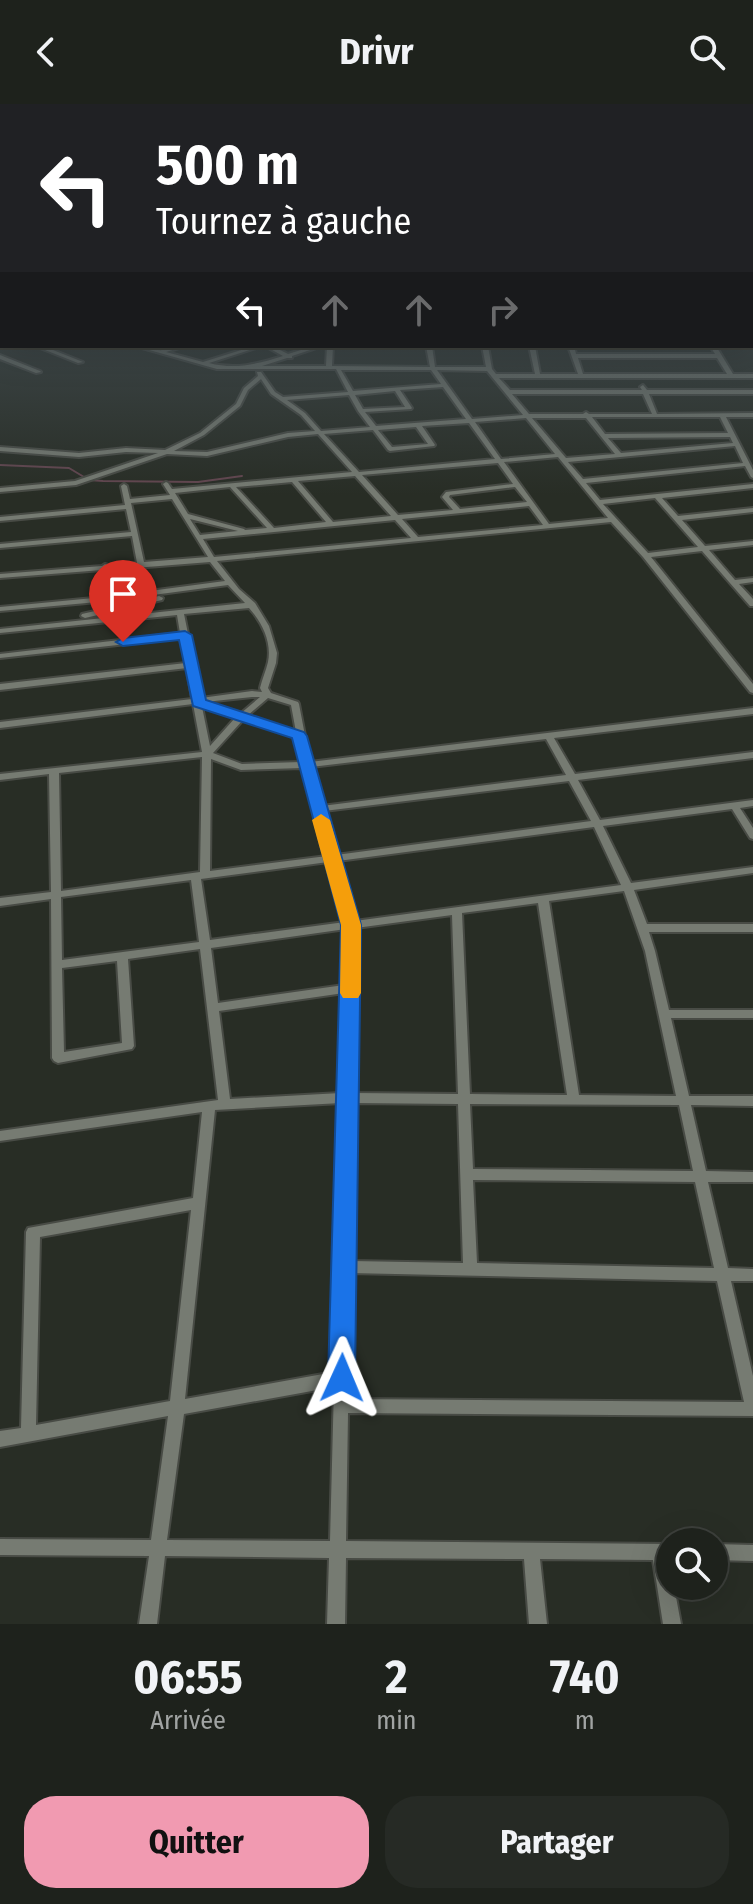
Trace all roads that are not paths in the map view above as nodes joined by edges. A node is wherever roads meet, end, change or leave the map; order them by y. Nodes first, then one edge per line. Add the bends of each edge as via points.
1 (56, 353) edge
2 (165, 353) edge
3 (237, 353) edge
4 (285, 353) edge
5 (297, 353) edge
6 (330, 353) edge
7 (430, 353) edge
8 (486, 353) edge
9 (533, 353) edge
10 (574, 353) edge
11 (717, 353) edge
12 (290, 355) junction
13 (575, 356) junction
14 (719, 356) junction
15 (0, 357) edge
16 (80, 362) dead end
17 (202, 364) junction
18 (247, 368) junction
19 (255, 369) junction
20 (288, 369) junction
21 (329, 369) junction
22 (338, 369) junction
23 (433, 369) junction
24 (489, 369) junction
25 (38, 372) dead end
26 (261, 376) junction
27 (497, 376) junction
28 (538, 376) junction
29 (581, 376) junction
30 (638, 376) junction
31 (731, 376) junction
32 (753, 376) edge
33 (444, 385) junction
34 (396, 388) junction
35 (350, 392) junction
36 (510, 392) junction
37 (645, 392) junction
38 (753, 392) edge
39 (284, 399) junction
40 (361, 411) junction
41 (586, 414) junction
42 (655, 415) junction
43 (722, 415) junction
44 (753, 415) edge
45 (529, 416) junction
46 (471, 421) junction
47 (419, 426) junction
48 (375, 429) junction
49 (320, 434) junction
50 (732, 435) junction
51 (603, 436) junction
52 (737, 444) junction
53 (0, 449) edge
54 (165, 452) junction
55 (619, 455) junction
56 (564, 457) junction
57 (499, 460) junction
58 (747, 464) junction
59 (356, 474) junction
60 (753, 476) edge
61 (294, 480) junction
62 (583, 481) junction
63 (231, 485) junction
64 (517, 485) junction
65 (124, 486) dead end
66 (753, 486) edge
67 (0, 490) edge
68 (170, 491) junction
69 (657, 496) junction
70 (601, 502) junction
71 (127, 504) junction
72 (531, 504) junction
73 (753, 510) edge
74 (459, 512) junction
75 (187, 516) junction
76 (397, 518) junction
77 (678, 518) junction
78 (0, 519) edge
79 (613, 520) junction
80 (331, 524) junction
81 (547, 526) junction
82 (272, 530) junction
83 (252, 532) junction
84 (134, 534) junction
85 (200, 537) junction
86 (416, 539) junction
87 (753, 543) edge
88 (0, 546) edge
89 (704, 548) junction
90 (646, 555) junction
91 (215, 559) junction
92 (141, 563) junction
93 (105, 566) junction
94 (0, 576) edge
95 (753, 580) edge
96 (734, 582) junction
97 (229, 583) junction
98 (180, 589) junction
99 (108, 599) junction
100 (753, 604) edge
101 (253, 605) junction
102 (0, 609) edge
103 (180, 612) junction
104 (49, 625) junction
105 (0, 631) edge
106 (185, 635) junction
107 (0, 656) edge
108 (191, 665) junction
109 (753, 667) edge
110 (738, 669) junction
111 (0, 687) edge
112 (753, 690) edge
113 (267, 695) junction
114 (199, 703) junction
115 (753, 711) edge
116 (240, 718) junction
117 (0, 725) edge
118 (299, 736) junction
119 (549, 736) junction
120 (207, 754) junction
121 (753, 755) edge
122 (306, 765) junction
123 (54, 771) junction
124 (0, 777) edge
125 (573, 777) junction
126 (753, 803) edge
127 (734, 805) junction
128 (318, 809) junction
129 (597, 823) junction
130 (753, 836) edge
131 (332, 858) junction
132 (753, 870) edge
133 (200, 875) junction
134 (630, 887) junction
135 (56, 895) junction
136 (543, 899) junction
137 (0, 902) edge
138 (457, 910) junction
139 (351, 925) junction
140 (644, 928) junction
141 (753, 928) edge
142 (205, 944) junction
143 (122, 956) junction
144 (57, 965) junction
145 (351, 988) junction
146 (213, 1008) junction
147 (665, 1014) junction
148 (753, 1014) edge
149 (348, 1098) junction
150 (464, 1100) junction
151 (574, 1100) junction
152 (683, 1101) junction
153 (753, 1101) edge
154 (225, 1104) junction
155 (209, 1107) junction
156 (0, 1136) edge
157 (466, 1174) junction
158 (700, 1177) junction
159 (753, 1177) edge
160 (198, 1203) junction
161 (344, 1267) junction
162 (470, 1270) junction
163 (723, 1274) junction
164 (753, 1275) edge
165 (342, 1378) junction
166 (341, 1406) junction
167 (177, 1407) junction
168 (753, 1409) edge
169 (28, 1434) junction
170 (0, 1439) edge
171 (0, 1547) edge
172 (158, 1548) junction
173 (337, 1550) junction
174 (531, 1551) junction
175 (656, 1552) edge
176 (728, 1552) edge
177 (753, 1553) edge
178 (670, 1600) edge
179 (148, 1624) edge
180 (336, 1624) edge
181 (538, 1624) edge
182 (672, 1624) edge

1 - 16 street
2 - 17 street
3 - 17 street
4 - 12 street
5 - 12 street
6 - 21 street
7 - 23 street
8 - 24 street
9 - 28 street
10 - 13 street
11 - 14 street
12 - 18 street
12 - 20 street
13 - 14 street
13 - 29 street
14 - 31 street
15 - 25 street
17 - 18 street
18 - 19 street
19 - 20 street
19 - 26 street
20 - 21 street
21 - 22 street
22 - 23 street
22 - 35 street
23 - 24 street
23 - 33 street
24 - 27 street
26 - 39 street
26 - 54 street via 238,405 202,434
27 - 28 street
27 - 36 street
28 - 29 street
29 - 30 street
30 - 31 street
30 - 37 street
31 - 32 street
33 - 34 street
33 - 46 street
34 - 35 street
34 - 40 street via 409,408
35 - 39 street
35 - 40 street
36 - 37 street
36 - 45 street
37 - 38 street
37 - 42 street
39 - 49 street
40 - 48 street
41 - 42 street
41 - 45 street
41 - 51 street
42 - 43 street
43 - 44 street
43 - 50 street
45 - 46 street
45 - 56 street
46 - 47 street
46 - 57 street
47 - 48 street
47 - 48 street via 432,445 390,449
48 - 49 street
49 - 54 street via 284,435 207,454
49 - 59 street
50 - 51 street
50 - 52 street
51 - 55 street
52 - 55 street
52 - 58 street
53 - 54 street via 79,455
54 - 67 street via 76,483
55 - 56 street
56 - 57 street
56 - 62 street
57 - 59 street
57 - 64 street
58 - 60 street
58 - 62 street
59 - 61 street
59 - 76 street
61 - 63 street
61 - 80 street
62 - 70 street
63 - 68 street
63 - 82 street
64 - 72 street
64 - 74 street via 448,493 445,497
65 - 71 street
66 - 69 street
68 - 71 street
68 - 75 street
69 - 70 street
69 - 77 street
70 - 79 street
71 - 78 street
71 - 84 street
72 - 74 street
72 - 81 street
73 - 77 street
74 - 76 street
75 - 83 street
75 - 85 street
76 - 80 street
76 - 86 street
77 - 89 street
79 - 81 street
79 - 90 street
80 - 82 street
81 - 86 street
82 - 83 street
83 - 85 street
84 - 88 street
84 - 92 street
85 - 91 street
86 - 91 street
87 - 89 street
89 - 90 street
89 - 96 street
90 - 110 street
91 - 92 street
91 - 97 street
92 - 93 street
93 - 94 street
93 - 99 street
95 - 96 street
96 - 100 street
97 - 98 street
97 - 101 street
98 - 99 street
98 - 104 street
99 - 102 street
101 - 103 street
101 - 113 street via 273,650 264,685
103 - 104 street
103 - 106 street
104 - 105 street
106 - 107 street
106 - 108 street
108 - 111 street
108 - 114 street
109 - 110 street
110 - 112 street
113 - 114 street
113 - 116 street
113 - 118 street via 295,704
114 - 116 street
114 - 117 street
114 - 120 street
115 - 119 street
116 - 118 street
116 - 120 street
118 - 122 street
119 - 122 street
119 - 125 street
120 - 122 street via 241,767
120 - 123 street
120 - 133 street
121 - 125 street
122 - 128 street
123 - 124 street
123 - 135 street
125 - 128 street
125 - 129 street
126 - 127 street
127 - 129 street
127 - 130 street
128 - 131 street
129 - 131 street
129 - 134 street
131 - 133 street
131 - 139 street
132 - 134 street
133 - 135 street
133 - 142 street
134 - 136 street
134 - 140 street
135 - 137 street
135 - 144 street
136 - 138 street
136 - 151 street
138 - 139 street
138 - 150 street
139 - 142 street
139 - 145 street
140 - 141 street
140 - 147 street
142 - 143 street
142 - 146 street
143 - 144 street
143 - 144 street via 128,1046 58,1058
145 - 146 street
145 - 149 street
146 - 154 street
147 - 148 street
147 - 152 street
149 - 150 street
149 - 154 street
149 - 161 street
150 - 151 street
150 - 157 street
151 - 152 street
152 - 153 street
152 - 158 street
154 - 155 street
155 - 156 street
155 - 160 street
157 - 158 street
157 - 162 street
158 - 159 street
158 - 163 street
160 - 167 street
160 - 169 street via 33,1232
161 - 162 street
161 - 165 street
162 - 163 street
163 - 164 street
163 - 168 street
165 - 166 street
165 - 167 street
166 - 168 street
166 - 173 street
167 - 169 street
167 - 172 street
169 - 170 street
171 - 172 street
172 - 173 street
172 - 179 street
173 - 174 street
173 - 180 street
174 - 175 street
174 - 181 street
176 - 177 street
178 - 182 street

